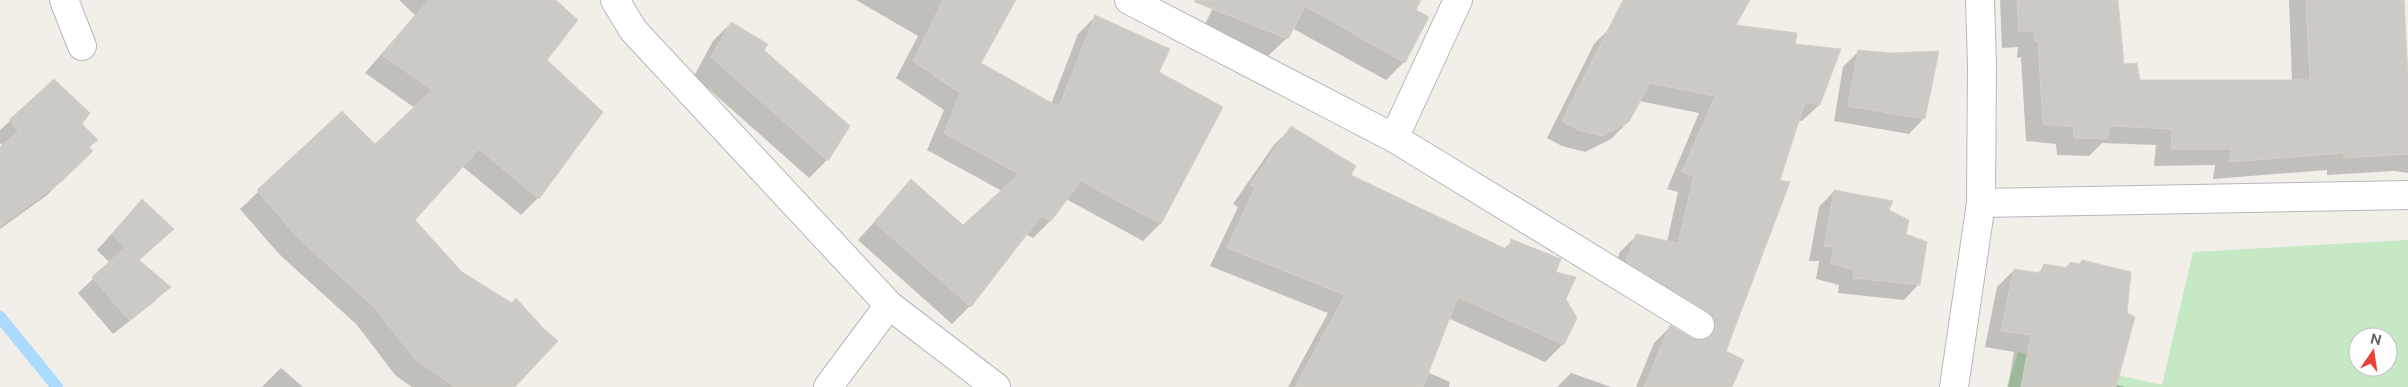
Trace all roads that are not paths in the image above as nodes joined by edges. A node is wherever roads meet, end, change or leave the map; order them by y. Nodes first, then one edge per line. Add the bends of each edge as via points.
1 (64, 0) edge
2 (615, 0) edge
3 (1128, 0) edge
4 (1458, 0) edge
5 (1980, 0) edge
6 (82, 46) dead end
7 (1394, 138) junction
8 (2408, 195) edge
9 (1981, 203) junction
10 (889, 305) junction
11 (1700, 325) dead end
12 (828, 387) edge
13 (996, 387) edge
14 (1954, 387) edge

1 - 6 street
2 - 10 street via 633,30
3 - 7 street
4 - 7 street
5 - 9 street
7 - 11 street
8 - 9 street
9 - 14 street
10 - 12 street
10 - 13 street

